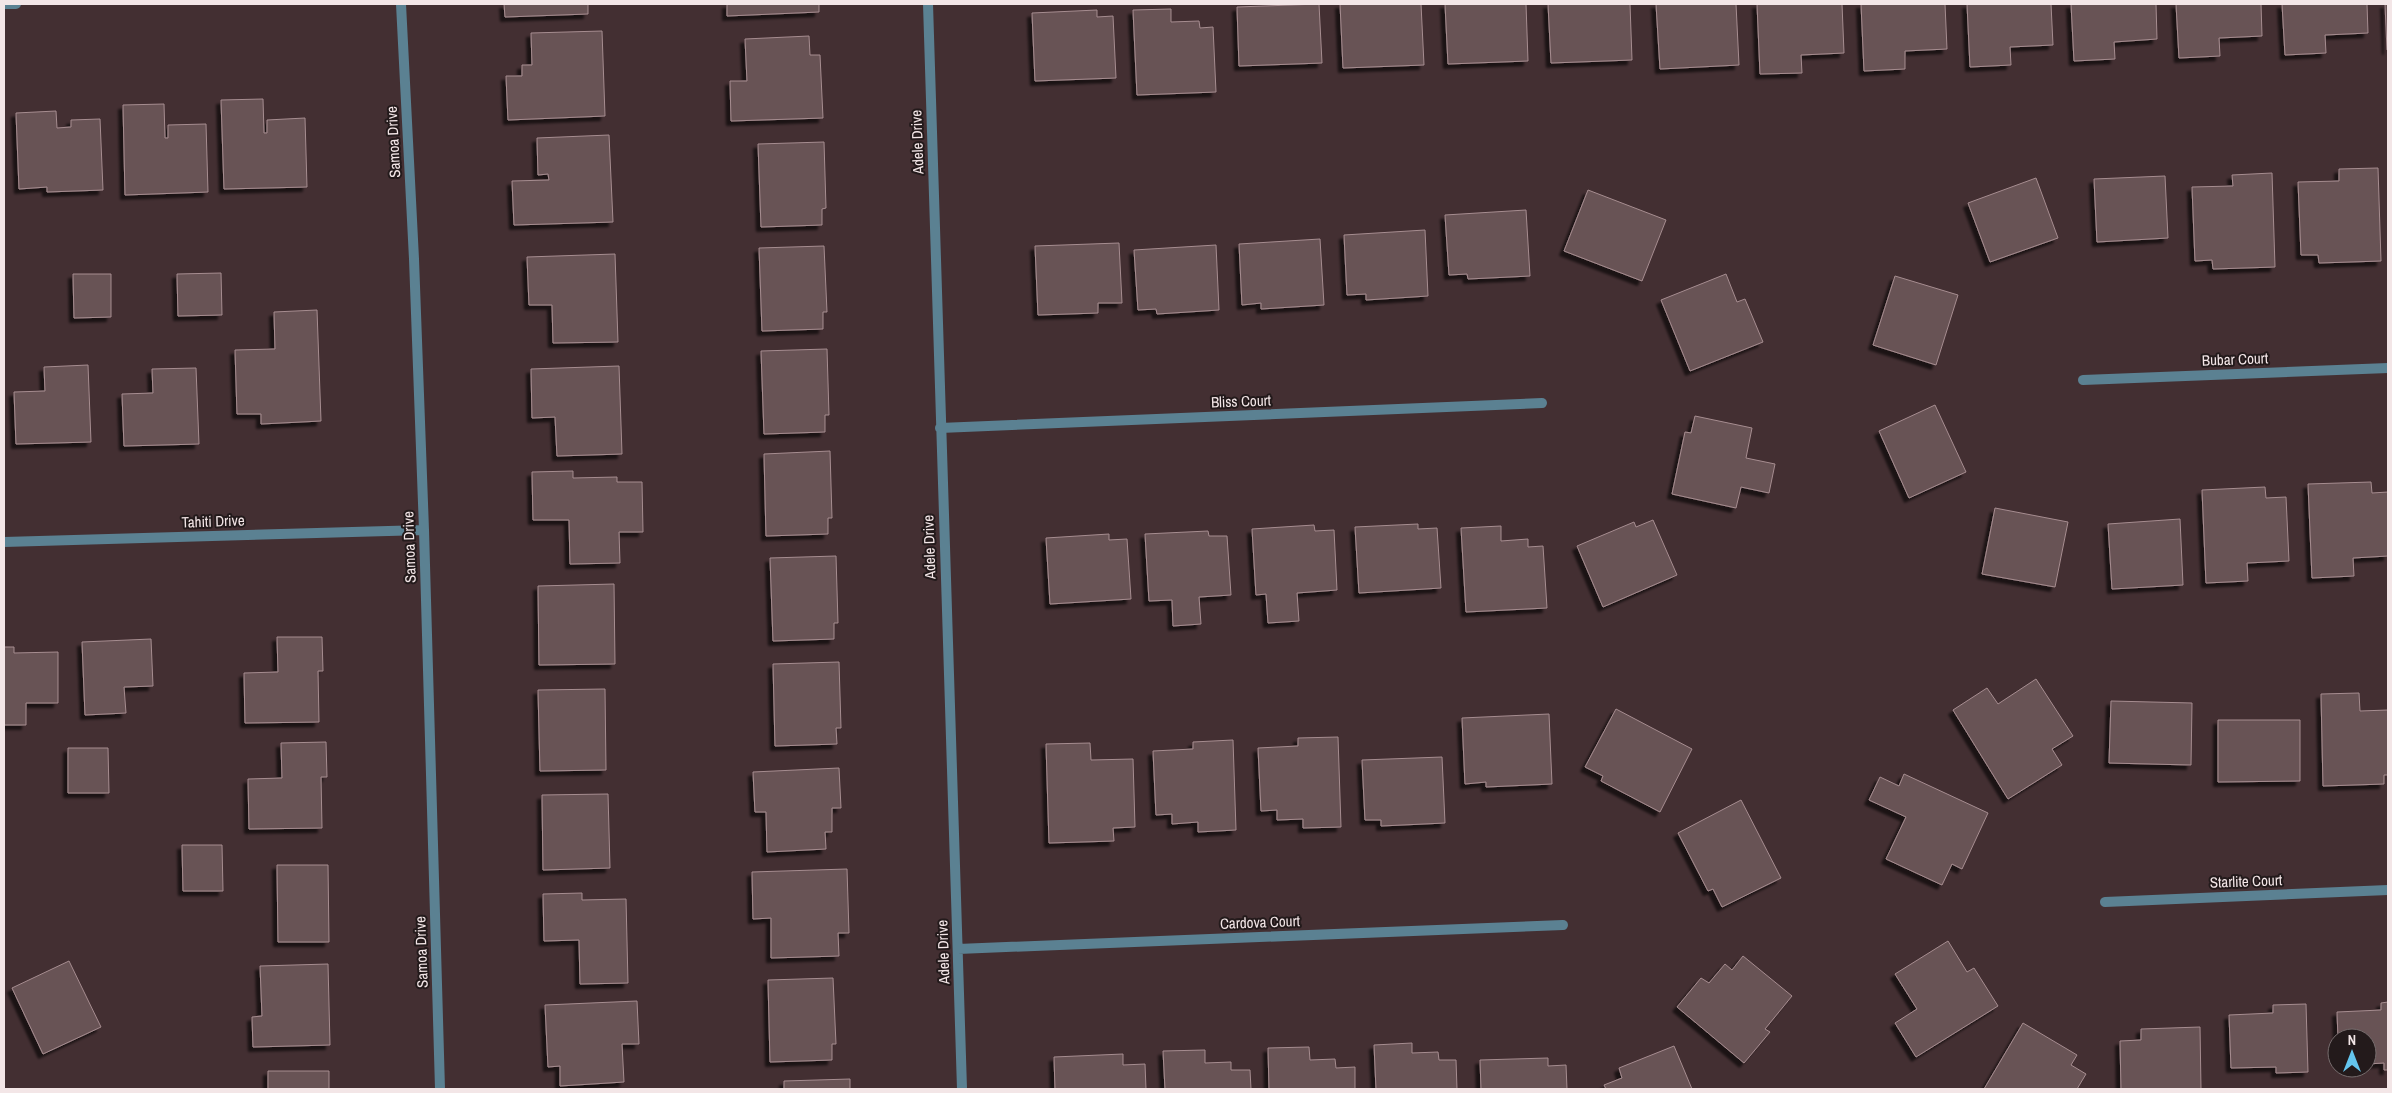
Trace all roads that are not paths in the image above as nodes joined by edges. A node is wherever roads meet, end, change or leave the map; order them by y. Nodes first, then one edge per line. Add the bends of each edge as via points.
1 (4, 4) edge
2 (16, 4) edge
3 (401, 4) edge
4 (928, 4) edge
5 (2388, 368) edge
6 (2083, 380) dead end
7 (1542, 403) dead end
8 (940, 428) junction
9 (424, 530) junction
10 (4, 542) edge
11 (2388, 890) edge
12 (2105, 902) dead end
13 (1563, 925) dead end
14 (958, 949) junction
15 (440, 1089) edge
16 (962, 1089) edge

1 - 2 street
3 - 9 street, Samoa Drive
4 - 8 street, Adele Drive
5 - 6 street, Bubar Court
7 - 8 street, Bliss Court
8 - 14 street, Adele Drive
9 - 10 street, Tahiti Drive
9 - 15 street, Samoa Drive
11 - 12 street, Starlite Court
13 - 14 street, Cardova Court
14 - 16 street, Adele Drive

